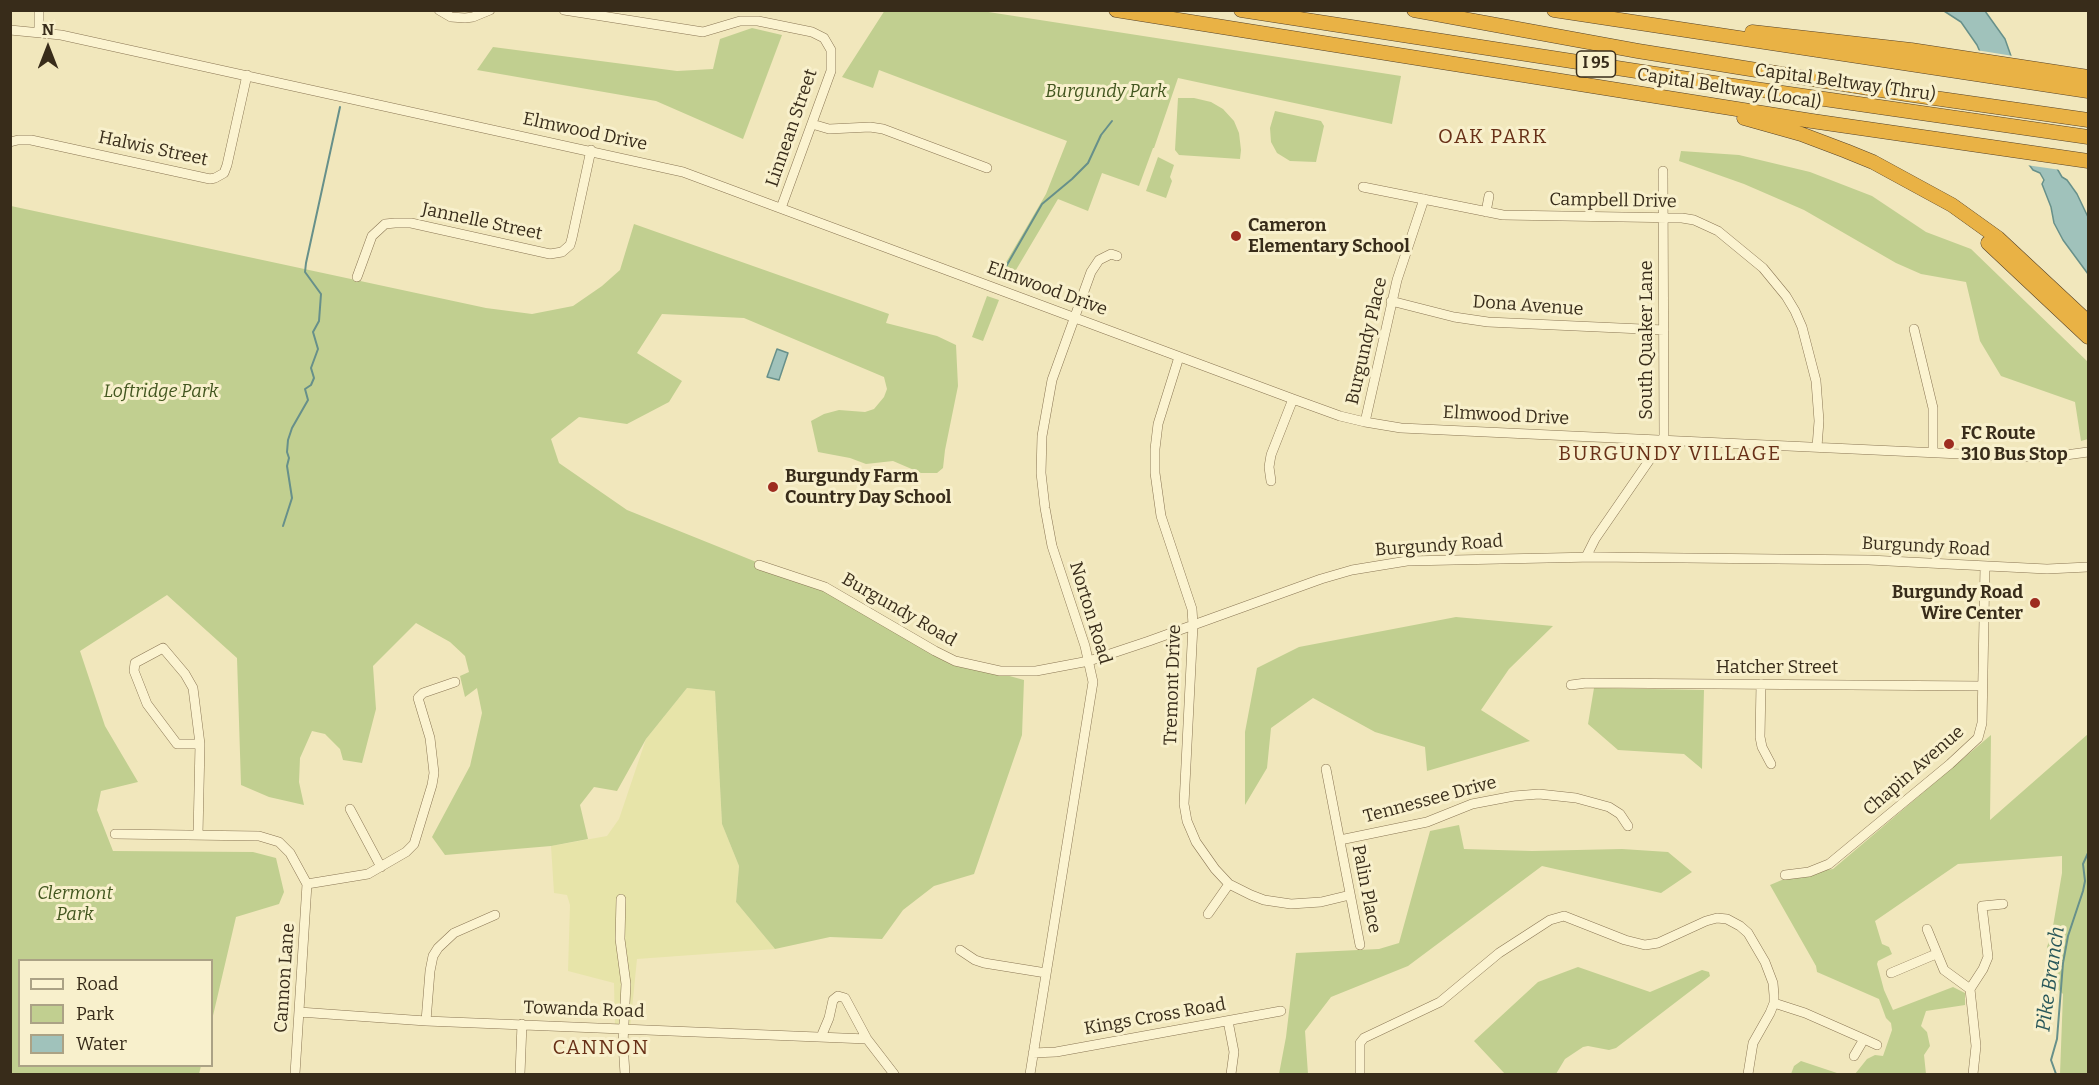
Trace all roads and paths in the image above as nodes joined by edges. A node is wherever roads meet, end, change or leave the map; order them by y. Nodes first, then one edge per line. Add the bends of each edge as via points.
1 (39, 10) edge
2 (439, 10) edge
3 (490, 10) edge
4 (564, 10) edge
5 (1116, 10) edge
6 (1241, 10) edge
7 (1414, 10) edge
8 (1554, 10) edge
9 (1612, 20) junction
10 (10, 30) edge
11 (39, 32) junction
12 (247, 75) junction
13 (2088, 76) edge
14 (2088, 91) edge
15 (1680, 100) junction
16 (2088, 120) edge
17 (812, 124) junction
18 (2083, 136) edge
19 (10, 142) edge
20 (591, 150) junction
21 (2088, 161) edge
22 (987, 168) dead end
23 (1663, 171) dead end
24 (1363, 187) dead end
25 (1489, 196) dead end
26 (1424, 199) junction
27 (782, 208) junction
28 (1486, 212) junction
29 (377, 215) dead end
30 (1663, 217) junction
31 (385, 224) junction
32 (1117, 256) dead end
33 (357, 277) dead end
34 (1391, 301) junction
35 (1074, 317) junction
36 (1914, 329) dead end
37 (1664, 330) junction
38 (2088, 333) edge
39 (1179, 357) junction
40 (1293, 399) junction
41 (1365, 422) junction
42 (1664, 439) junction
43 (1817, 447) junction
44 (1933, 452) junction
45 (2088, 452) edge
46 (1271, 482) dead end
47 (1586, 557) junction
48 (759, 565) dead end
49 (1985, 566) junction
50 (2088, 567) edge
51 (1193, 625) junction
52 (1089, 661) junction
53 (455, 682) dead end
54 (1761, 684) junction
55 (1571, 686) dead end
56 (1983, 686) junction
57 (200, 744) junction
58 (1771, 764) dead end
59 (1326, 769) dead end
60 (350, 809) dead end
61 (1628, 825) dead end
62 (115, 834) dead end
63 (198, 835) junction
64 (1340, 840) junction
65 (381, 867) junction
66 (1785, 875) dead end
67 (307, 884) junction
68 (1228, 884) junction
69 (1350, 896) junction
70 (621, 899) dead end
71 (2002, 904) dead end
72 (1208, 914) dead end
73 (495, 915) dead end
74 (1927, 929) dead end
75 (1360, 945) dead end
76 (960, 950) dead end
77 (1936, 954) junction
78 (1046, 973) junction
79 (1891, 973) dead end
80 (1970, 989) junction
81 (1774, 1003) junction
82 (1281, 1011) dead end
83 (299, 1012) junction
84 (426, 1021) junction
85 (1228, 1021) junction
86 (522, 1024) junction
87 (624, 1029) junction
88 (821, 1037) junction
89 (867, 1039) junction
90 (1864, 1039) junction
91 (1877, 1045) dead end
92 (1033, 1053) junction
93 (1854, 1056) dead end
94 (295, 1074) edge
95 (520, 1074) edge
96 (625, 1074) edge
97 (894, 1074) edge
98 (1030, 1074) edge
99 (1231, 1074) edge
100 (1360, 1074) edge
101 (1748, 1074) edge
102 (1973, 1074) edge

1 - 11 street
2 - 3 street via 451,17 465,18
4 - 17 street, Linnean Street via 698,32 750,20 812,32 828,44 832,64
5 - 15 highway, Capital Beltway (Local) / I 95
6 - 18 highway, Capital Beltway (Thru) / I 95
7 - 16 highway, Capital Beltway (Thru) / I 95 via 1638,51
8 - 9 highway
9 - 13 highway via 1803,37
9 - 14 highway
10 - 11 street, Elmwood Drive
11 - 12 street, Elmwood Drive
12 - 19 street, Halwis Street via 227,165 224,173 215,178 32,140
12 - 20 street, Elmwood Drive
15 - 21 highway, Capital Beltway (Local) / I 95
15 - 38 highway via 1823,142 1873,162 1922,189 1975,220 2026,263
17 - 22 street via 829,129 883,129
17 - 27 street, Linnean Street
20 - 27 street, Elmwood Drive via 683,171
20 - 31 street, Jannelle Street via 570,245 561,252 550,254 411,223
23 - 30 street, South Quaker Lane
24 - 26 street, Campbell Drive
25 - 28 street
26 - 28 street, Campbell Drive
26 - 34 street, Burgundy Place
27 - 35 street, Elmwood Drive
28 - 30 street, Campbell Drive
29 - 31 street
30 - 37 street, South Quaker Lane
30 - 43 street, Campbell Drive via 1694,220 1718,231 1763,268 1786,296 1802,327 1815,381
31 - 33 street via 372,236
32 - 35 street, Norton Road via 1104,256 1096,263
34 - 37 street, Dona Avenue via 1488,322
34 - 41 street, Burgundy Place
35 - 39 street, Elmwood Drive
35 - 52 street, Norton Road via 1048,398 1041,473 1052,546
36 - 44 street via 1933,408
37 - 42 street, South Quaker Lane
39 - 40 street, Elmwood Drive
39 - 51 street, Tremont Drive via 1158,424 1155,473 1161,516 1192,609
40 - 41 street, Elmwood Drive
40 - 46 street via 1271,455
41 - 42 street, Elmwood Drive via 1412,428
42 - 43 street, Elmwood Drive
42 - 47 street, South Quaker Lane
43 - 44 street, Elmwood Drive
44 - 45 street, Elmwood Drive via 2041,457
47 - 49 street, Burgundy Road via 1869,560
47 - 51 street, Burgundy Road via 1440,559 1379,565 1321,579
48 - 52 street, Burgundy Road via 825,587 955,661 1000,671 1036,671
49 - 50 street, Burgundy Road
49 - 56 street, Chapin Avenue
51 - 52 street, Burgundy Road
51 - 68 street, Tremont Drive via 1185,812 1201,852
52 - 78 street, Norton Road via 1092,691
53 - 65 street via 418,698 434,760 432,785 414,844
54 - 55 street, Hatcher Street
54 - 56 street, Hatcher Street
54 - 58 street via 1760,738
56 - 66 street, Chapin Avenue via 1981,731 1974,744 1829,864
57 - 57 street via 193,688 185,674 163,648 135,663 134,671 147,704 177,744
57 - 63 street
59 - 64 street, Palin Place
60 - 65 street
61 - 64 street, Tennessee Drive via 1609,807 1539,794 1472,804 1427,822
62 - 63 street
63 - 67 street via 275,840 290,853
64 - 69 street, Palin Place
65 - 67 street via 362,876
67 - 83 street, Cannon Lane
68 - 69 street, Tremont Drive via 1278,903 1304,904
68 - 72 street
69 - 75 street, Palin Place
70 - 87 street via 620,939 626,984
71 - 80 street via 1982,906 1988,957
73 - 84 street via 454,933 438,948 431,962
74 - 77 street
76 - 78 street via 984,963
77 - 79 street
77 - 80 street via 1944,970
78 - 92 street, Norton Road
80 - 102 street via 1976,1046
81 - 90 street
81 - 100 street via 1773,983 1755,943 1740,926 1727,919 1706,921 1645,945 1572,918 1557,917 1499,953 1440,1002 1364,1038 1360,1043
81 - 101 street via 1753,1043
82 - 85 street, Kings Cross Road
83 - 84 street, Towanda Road
83 - 94 street, Cannon Lane
84 - 86 street, Towanda Road
85 - 92 street, Kings Cross Road
85 - 99 street via 1234,1052
86 - 87 street, Towanda Road
86 - 95 street
87 - 88 street, Towanda Road
87 - 96 street
88 - 89 street, Towanda Road
88 - 89 street via 833,1000 842,996
89 - 97 street
90 - 91 street
90 - 93 street
92 - 98 street, Norton Road

